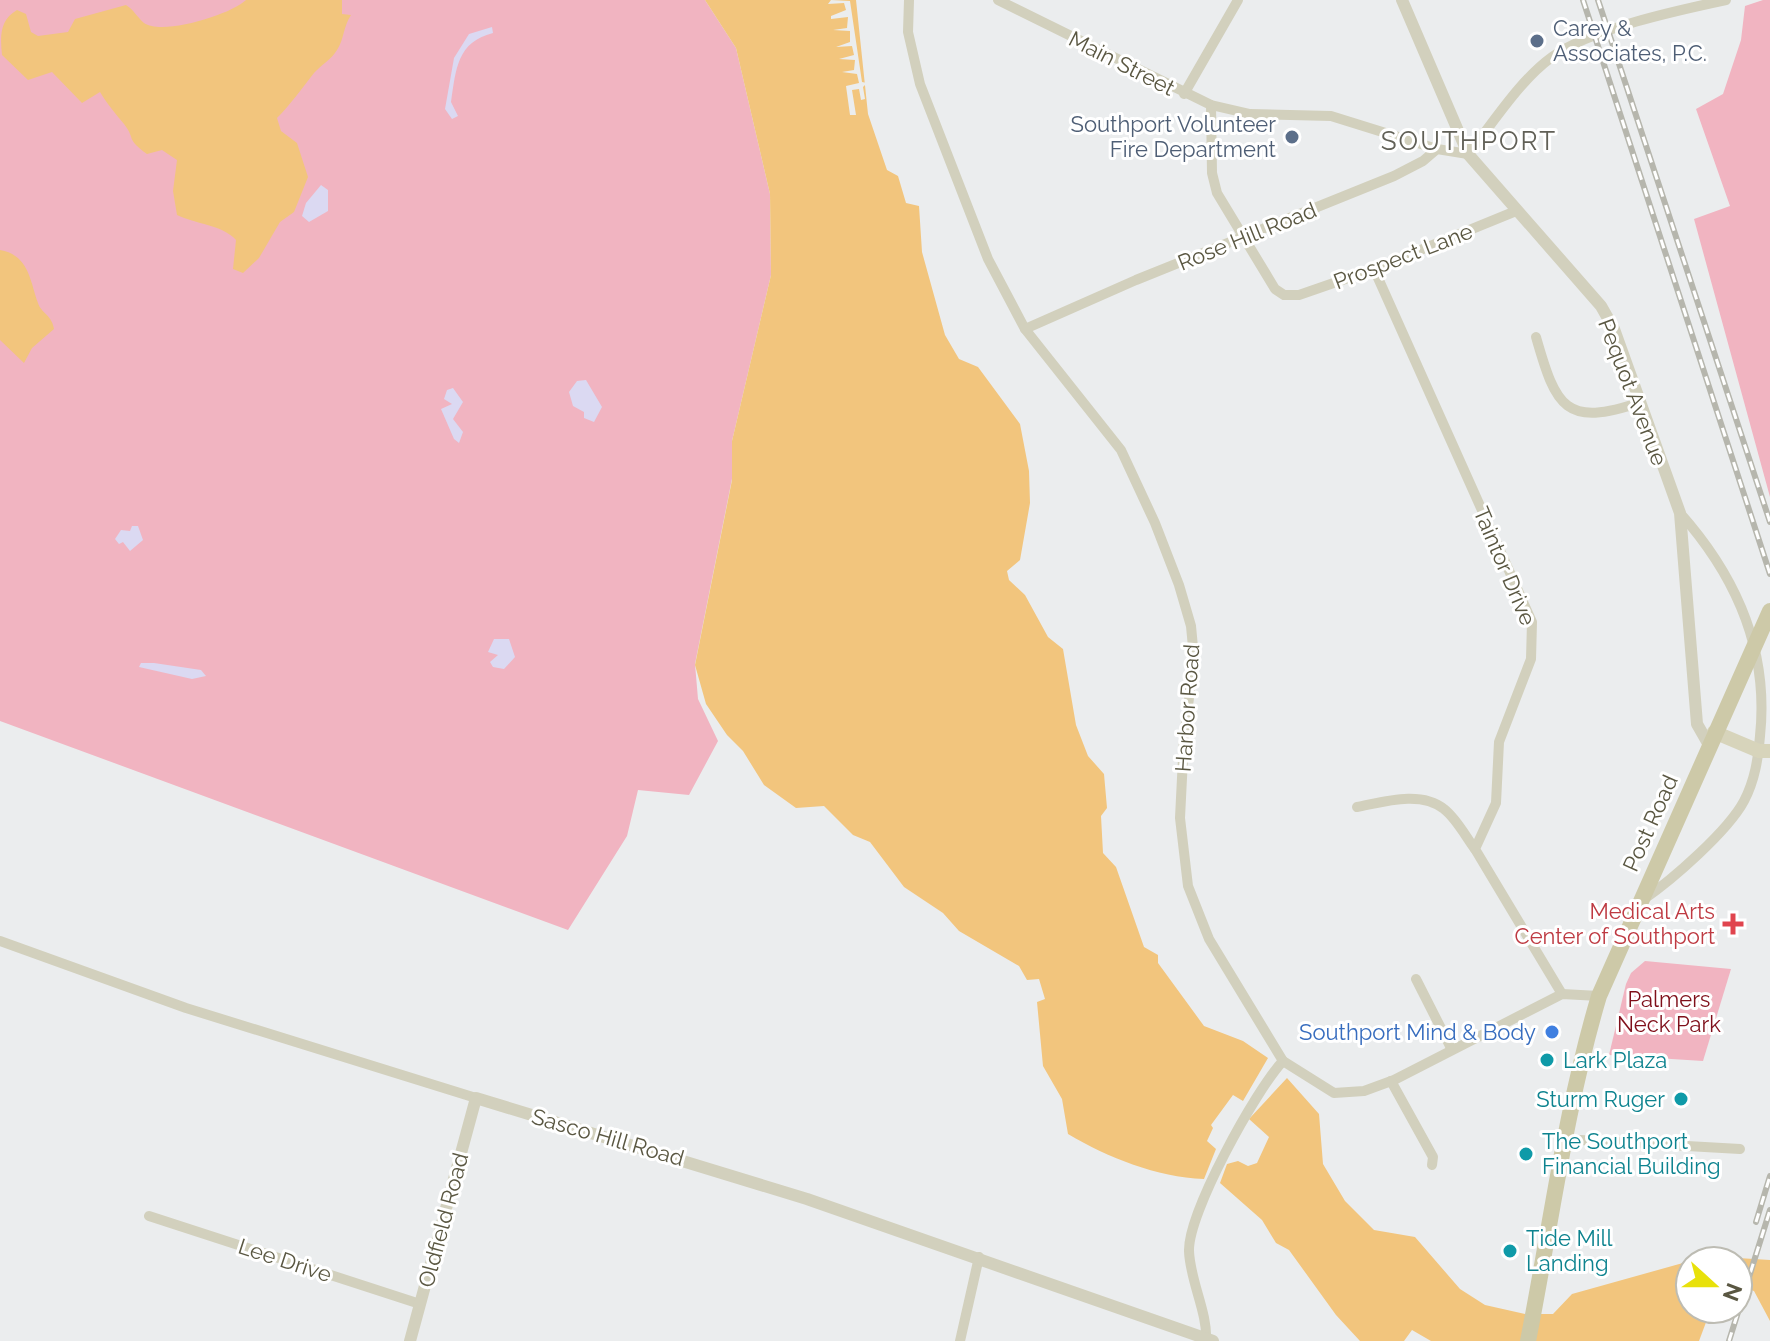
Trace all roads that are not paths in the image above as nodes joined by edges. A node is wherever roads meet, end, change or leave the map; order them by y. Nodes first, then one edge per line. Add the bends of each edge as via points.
1 (909, 0) edge
2 (998, 0) edge
3 (1238, 0) edge
4 (1402, 0) edge
5 (1726, 0) edge
6 (1184, 94) junction
7 (1211, 105) junction
8 (1437, 149) junction
9 (1468, 154) junction
10 (1516, 211) junction
11 (1243, 237) junction
12 (1374, 269) junction
13 (1025, 329) junction
14 (1536, 337) dead end
15 (1641, 402) junction
16 (1680, 513) junction
17 (1770, 611) edge
18 (1712, 738) junction
19 (1764, 751) edge
20 (1357, 807) dead end
21 (1475, 849) junction
22 (1639, 903) junction
23 (0, 941) edge
24 (1416, 979) dead end
25 (1562, 994) junction
26 (1599, 996) junction
27 (1451, 1048) junction
28 (1283, 1061) junction
29 (1391, 1081) junction
30 (476, 1098) junction
31 (1563, 1139) junction
32 (1740, 1149) dead end
33 (1432, 1165) dead end
34 (149, 1216) dead end
35 (979, 1257) junction
36 (420, 1304) junction
37 (1209, 1340) edge
38 (410, 1341) edge
39 (960, 1341) edge
40 (1528, 1341) edge

1 - 13 street, Harbor Road via 908,32 929,112 988,259
2 - 6 street, Main Street
3 - 6 street
4 - 9 street, Pequot Avenue
5 - 9 street via 1633,25 1554,55
6 - 7 street, Main Street
7 - 8 street, Main Street via 1250,114 1331,116
7 - 11 street via 1212,173 1217,193
8 - 9 street
8 - 11 street, Rose Hill Road via 1394,176
9 - 10 street, Pequot Avenue
10 - 12 street, Prospect Lane
10 - 15 street, Pequot Avenue via 1601,306
11 - 12 street, Prospect Lane via 1275,289 1288,296
11 - 13 street, Rose Hill Road
12 - 21 street, Taintor Drive via 1532,622 1531,659 1499,742 1496,803
13 - 28 street, Harbor Road via 1121,450 1179,585 1194,658 1180,818 1188,886 1209,939
14 - 15 street via 1551,384 1563,402 1597,414
15 - 16 street, Pequot Avenue
16 - 18 street, Pequot Avenue via 1697,724
16 - 19 street via 1709,548 1741,604 1762,678
17 - 18 main road, Post Road
18 - 19 main road
18 - 22 main road, Post Road
19 - 22 street via 1742,805 1664,886
20 - 21 street via 1400,799 1432,803 1444,809
21 - 25 street
22 - 26 main road, Post Road
23 - 30 street, Sasco Hill Road via 141,993
24 - 27 street
25 - 26 street
25 - 27 street
26 - 31 main road, Post Road
27 - 29 street
28 - 29 street via 1334,1093 1364,1091
28 - 37 street via 1249,1106 1188,1249
29 - 33 street via 1433,1157
30 - 35 street, Sasco Hill Road via 723,1171
30 - 36 street, Oldfield Road
31 - 32 street
31 - 40 main road, Post Road
34 - 36 street, Lee Drive
35 - 37 street, Sasco Hill Road
35 - 39 street
36 - 38 street, Oldfield Road

